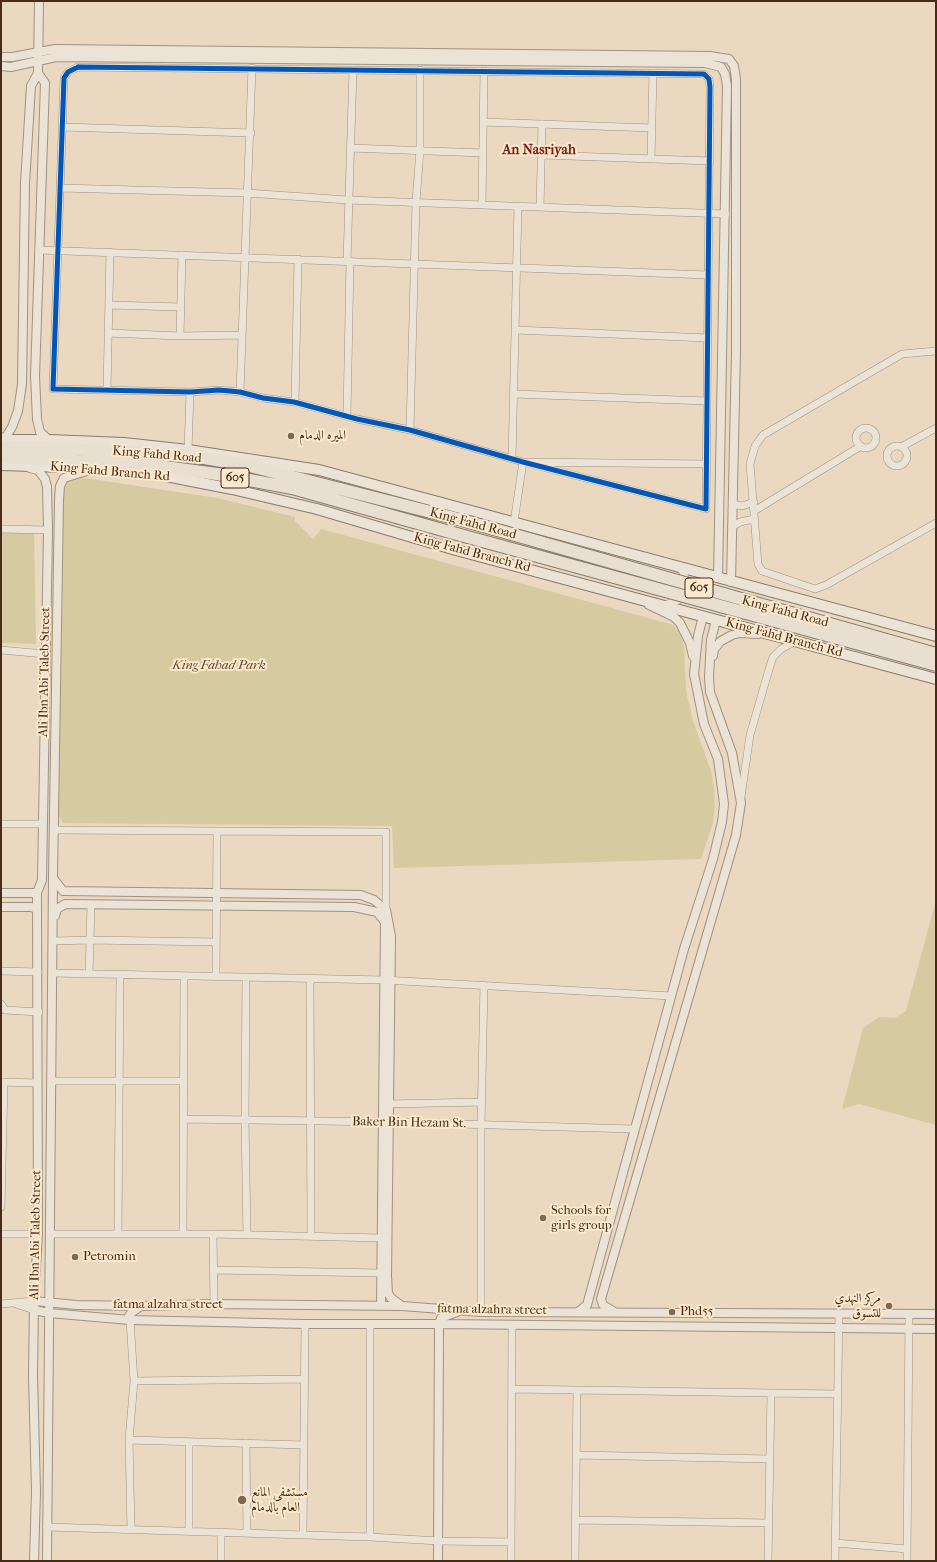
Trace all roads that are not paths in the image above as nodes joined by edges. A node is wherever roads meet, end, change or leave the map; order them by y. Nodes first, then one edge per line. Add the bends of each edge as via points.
1 (39, 1) edge
2 (38, 52) junction
3 (1, 57) edge
4 (38, 61) junction
5 (1, 66) edge
6 (252, 68) junction
7 (353, 70) junction
8 (420, 70) junction
9 (484, 71) junction
10 (38, 73) junction
11 (653, 73) junction
12 (484, 122) junction
13 (542, 124) junction
14 (62, 127) junction
15 (652, 128) junction
16 (251, 133) junction
17 (350, 148) junction
18 (420, 150) junction
19 (483, 153) junction
20 (542, 155) junction
21 (651, 159) junction
22 (710, 161) junction
23 (60, 188) junction
24 (246, 193) junction
25 (348, 200) junction
26 (416, 202) junction
27 (482, 205) junction
28 (518, 206) junction
29 (540, 207) junction
30 (709, 214) junction
31 (726, 214) junction
32 (39, 250) junction
33 (58, 250) junction
34 (110, 252) junction
35 (182, 255) junction
36 (245, 257) junction
37 (298, 259) junction
38 (348, 261) junction
39 (414, 264) junction
40 (517, 268) junction
41 (708, 275) junction
42 (109, 305) junction
43 (181, 307) junction
44 (515, 330) junction
45 (108, 333) junction
46 (242, 334) junction
47 (180, 336) junction
48 (708, 338) junction
49 (936, 352) edge
50 (107, 390) junction
51 (190, 392) junction
52 (240, 392) junction
53 (514, 394) junction
54 (707, 401) junction
55 (295, 402) junction
56 (347, 416) junction
57 (936, 428) edge
58 (410, 430) junction
59 (1, 439) edge
60 (49, 440) junction
61 (861, 446) dead end
62 (1, 447) edge
63 (901, 447) dead end
64 (188, 450) junction
65 (114, 451) junction
66 (1, 457) edge
67 (512, 459) junction
68 (523, 462) junction
69 (706, 464) junction
70 (1, 465) edge
71 (22, 466) junction
72 (96, 468) junction
73 (151, 473) junction
74 (329, 485) junction
75 (292, 488) junction
76 (59, 494) junction
77 (47, 495) junction
78 (754, 502) junction
79 (733, 504) junction
80 (754, 515) junction
81 (514, 522) junction
82 (936, 523) edge
83 (732, 526) junction
84 (1, 529) edge
85 (48, 530) junction
86 (681, 568) junction
87 (718, 578) junction
88 (731, 582) junction
89 (630, 596) junction
90 (664, 605) junction
91 (703, 616) junction
92 (716, 620) junction
93 (771, 635) junction
94 (936, 636) edge
95 (796, 642) junction
96 (1, 650) edge
97 (45, 654) junction
98 (936, 654) edge
99 (936, 665) edge
100 (694, 674) junction
101 (709, 677) junction
102 (936, 679) edge
103 (741, 803) junction
104 (1, 824) edge
105 (42, 824) junction
106 (54, 830) junction
107 (217, 831) junction
108 (53, 877) junction
109 (1, 893) edge
110 (37, 893) junction
111 (218, 894) junction
112 (91, 905) junction
113 (217, 906) junction
114 (1, 907) edge
115 (37, 909) junction
116 (386, 910) junction
117 (54, 919) junction
118 (89, 940) junction
119 (54, 941) junction
120 (216, 942) junction
121 (1, 971) edge
122 (38, 972) junction
123 (53, 973) junction
124 (89, 974) junction
125 (120, 974) junction
126 (184, 976) junction
127 (216, 976) junction
128 (246, 977) junction
129 (310, 978) junction
130 (387, 980) junction
131 (484, 986) junction
132 (671, 996) junction
133 (1, 1004) edge
134 (38, 1012) junction
135 (53, 1081) junction
136 (120, 1081) junction
137 (183, 1081) junction
138 (2, 1082) edge
139 (37, 1083) junction
140 (482, 1102) junction
141 (389, 1104) junction
142 (183, 1119) junction
143 (245, 1120) junction
144 (310, 1121) junction
145 (386, 1122) junction
146 (481, 1125) junction
147 (634, 1129) junction
148 (1, 1207) edge
149 (1, 1234) edge
150 (38, 1234) junction
151 (50, 1234) junction
152 (118, 1234) junction
153 (183, 1234) junction
154 (213, 1234) junction
155 (247, 1235) junction
156 (311, 1236) junction
157 (381, 1238) junction
158 (214, 1270) junction
159 (381, 1273) junction
160 (48, 1302) junction
161 (1, 1304) edge
162 (214, 1304) junction
163 (34, 1306) junction
164 (141, 1306) junction
165 (381, 1306) junction
166 (402, 1306) junction
167 (462, 1311) junction
168 (481, 1312) junction
169 (578, 1312) junction
170 (614, 1312) junction
171 (839, 1312) junction
172 (49, 1313) junction
173 (910, 1314) junction
174 (936, 1314) edge
175 (130, 1320) junction
176 (305, 1324) junction
177 (370, 1324) junction
178 (439, 1324) junction
179 (512, 1326) junction
180 (839, 1329) junction
181 (909, 1329) junction
182 (936, 1329) edge
183 (304, 1379) junction
184 (134, 1381) junction
185 (512, 1389) junction
186 (577, 1390) junction
187 (771, 1393) junction
188 (838, 1394) junction
189 (129, 1440) junction
190 (189, 1442) junction
191 (246, 1444) junction
192 (304, 1445) junction
193 (576, 1455) junction
194 (770, 1459) junction
195 (575, 1520) junction
196 (769, 1523) junction
197 (47, 1527) junction
198 (131, 1529) junction
199 (189, 1531) junction
200 (221, 1532) junction
201 (247, 1533) junction
202 (303, 1534) junction
203 (370, 1536) junction
204 (438, 1541) junction
205 (511, 1542) junction
206 (835, 1544) junction
207 (907, 1548) junction
208 (34, 1561) edge
209 (47, 1561) edge
210 (221, 1561) edge
211 (438, 1561) edge
212 (511, 1561) edge
213 (575, 1561) edge
214 (768, 1561) edge
215 (835, 1561) edge
216 (907, 1561) edge

1 - 2 street
2 - 3 street
2 - 4 street
2 - 79 street via 63,50 686,55 720,56 729,59 734,66 736,79
4 - 5 street via 11,67
4 - 10 street
4 - 31 street via 56,58 713,64 721,67 727,80
6 - 7 street
6 - 14 street via 78,67 68,72 64,78
6 - 16 street
7 - 8 street
7 - 17 street
8 - 9 street
8 - 18 street
9 - 11 street
9 - 12 street
10 - 32 street via 45,84
10 - 59 street via 31,86 25,183 22,384 18,411 12,427 6,437
11 - 15 street
11 - 22 street via 704,74 709,79
12 - 13 street
12 - 19 street
13 - 15 street
13 - 20 street
14 - 16 street
14 - 23 street
15 - 21 street
16 - 24 street
17 - 18 street
17 - 25 street
18 - 19 street
18 - 26 street
19 - 27 street
20 - 21 street
20 - 29 street
21 - 22 street
22 - 30 street
23 - 24 street
23 - 33 street
24 - 25 street
24 - 36 street
25 - 26 street
25 - 38 street
26 - 27 street
26 - 39 street
27 - 28 street
28 - 29 street
28 - 40 street
29 - 30 street
30 - 31 street
30 - 41 street
31 - 87 street
32 - 33 street
32 - 60 street via 35,376 37,419 40,432
33 - 34 street
33 - 50 street via 53,389
34 - 35 street
34 - 42 street
35 - 36 street
35 - 43 street
36 - 37 street
36 - 46 street
37 - 38 street
37 - 55 street
38 - 39 street
38 - 56 street
39 - 40 street
39 - 58 street
40 - 41 street
40 - 44 street
41 - 48 street
42 - 43 street
42 - 45 street
43 - 47 street
44 - 48 street
44 - 53 street
45 - 47 street
45 - 50 street
46 - 47 street
46 - 52 street
48 - 54 street
49 - 78 street via 902,354 763,435 755,446 750,464
50 - 51 street
51 - 52 street
51 - 64 street
52 - 55 street
53 - 54 street
53 - 67 street
54 - 69 street
55 - 56 street
56 - 58 street
57 - 63 street
58 - 67 street
59 - 60 main road, King Fahd Branch Rd
60 - 64 main road, King Fahd Branch Rd via 124,443
61 - 80 street
62 - 65 highway, King Fahd Road / 605
64 - 65 highway
64 - 74 highway via 256,461
64 - 81 main road, King Fahd Branch Rd via 319,470
65 - 74 highway, King Fahd Road / 605 via 192,456 246,465
66 - 75 highway, King Fahd Road / 605 via 150,465
67 - 68 street
68 - 69 street
68 - 69 street via 706,509
68 - 81 street
70 - 71 main road, King Fahd Branch Rd
71 - 72 main road, King Fahd Branch Rd
71 - 77 street, Ali Ibn Abi Taleb Street via 38,470 42,474
72 - 73 main road, King Fahd Branch Rd
72 - 76 street, Ali Ibn Abi Taleb Street via 64,478
73 - 75 highway
73 - 89 main road, King Fahd Branch Rd via 317,509 456,550
74 - 98 highway, King Fahd Road / 605, bridge
75 - 99 highway, King Fahd Road / 605, bridge
76 - 77 street via 58,483 53,482 50,483
76 - 106 street, Ali Ibn Abi Taleb Street
77 - 85 street, Ali Ibn Abi Taleb Street
78 - 79 street via 742,506
78 - 80 street
79 - 83 street
80 - 82 street via 758,564 762,572 815,589
80 - 83 street
81 - 86 main road, King Fahd Branch Rd
83 - 88 street
84 - 85 street
85 - 97 street, Ali Ibn Abi Taleb Street
86 - 87 main road, King Fahd Branch Rd
86 - 90 street via 685,577 684,590 679,600
87 - 88 main road, King Fahd Branch Rd
87 - 91 main road
88 - 92 main road
88 - 94 main road, King Fahd Branch Rd
89 - 90 main road, King Fahd Branch Rd
89 - 100 street via 674,617 680,623 690,642
90 - 91 main road, King Fahd Branch Rd
91 - 92 main road, King Fahd Branch Rd
91 - 100 street
92 - 93 main road, King Fahd Branch Rd
92 - 101 street via 711,640
93 - 95 main road, King Fahd Branch Rd
93 - 101 street via 739,633 721,641 714,649
95 - 102 main road, King Fahd Branch Rd
95 - 103 street via 781,649 773,657 750,735
96 - 97 street
97 - 105 street, Ali Ibn Abi Taleb Street
100 - 132 street via 704,724 718,760 724,804 713,859
101 - 103 street via 710,692 732,753
103 - 170 street via 736,834 601,1299 604,1306
104 - 105 street
105 - 110 street, Ali Ibn Abi Taleb Street via 42,880
106 - 107 street
106 - 108 street, Ali Ibn Abi Taleb Street
107 - 111 street
107 - 116 street via 386,832
108 - 111 street via 63,891
108 - 117 street, Ali Ibn Abi Taleb Street
109 - 110 street
110 - 115 street, Ali Ibn Abi Taleb Street
111 - 113 street
111 - 116 street via 361,895 374,900
112 - 113 street
112 - 117 street via 65,904 57,909
112 - 118 street
113 - 120 street
113 - 130 street via 354,907 377,912 385,922
114 - 115 street
115 - 122 street, Ali Ibn Abi Taleb Street
116 - 130 street via 391,936
117 - 119 street, Ali Ibn Abi Taleb Street
118 - 119 street
118 - 120 street
118 - 124 street
119 - 123 street, Ali Ibn Abi Taleb Street
120 - 127 street
121 - 122 street
122 - 134 street, Ali Ibn Abi Taleb Street
123 - 124 street
123 - 135 street, Ali Ibn Abi Taleb Street
124 - 125 street
125 - 126 street
125 - 136 street
126 - 127 street
126 - 137 street
127 - 128 street
128 - 129 street
128 - 143 street
129 - 130 street
129 - 144 street
130 - 131 street
130 - 141 street
130 - 145 street
131 - 132 street
131 - 140 street
132 - 147 street
133 - 134 street via 5,1010
134 - 139 street, Ali Ibn Abi Taleb Street
135 - 136 street
135 - 151 street, Ali Ibn Abi Taleb Street
136 - 137 street
136 - 152 street
137 - 142 street
138 - 139 street
138 - 148 street
139 - 150 street, Ali Ibn Abi Taleb Street
140 - 141 street
140 - 146 street
141 - 145 street
142 - 143 street, Baker Bin Hezam St.
142 - 153 street
143 - 144 street, Baker Bin Hezam St.
143 - 155 street
144 - 145 street, Baker Bin Hezam St.
144 - 156 street
145 - 146 street, Baker Bin Hezam St.
145 - 157 street
145 - 166 street via 387,1282 391,1298
146 - 147 street, Baker Bin Hezam St.
146 - 168 street
147 - 169 street via 587,1305
149 - 150 street
150 - 163 street, Ali Ibn Abi Taleb Street
151 - 152 street
151 - 160 street, Ali Ibn Abi Taleb Street
152 - 153 street
153 - 154 street
154 - 155 street
154 - 158 street
155 - 156 street
156 - 157 street
157 - 159 street
158 - 159 street
158 - 162 street
159 - 165 street
160 - 163 street, fatma alzahra street
160 - 164 street, fatma alzahra street
160 - 172 street, Ali Ibn Abi Taleb Street
161 - 163 street
162 - 164 street, fatma alzahra street
162 - 165 street, fatma alzahra street
163 - 172 street
163 - 208 street, Ali Ibn Abi Taleb Street
164 - 175 street via 131,1313
165 - 166 street, fatma alzahra street
166 - 167 street, fatma alzahra street
167 - 168 street, fatma alzahra street
167 - 178 street via 441,1318
168 - 169 street, fatma alzahra street
169 - 170 street, fatma alzahra street
170 - 171 street, fatma alzahra street
171 - 173 street, fatma alzahra street
171 - 180 street
172 - 175 street
172 - 197 street, Ali Ibn Abi Taleb Street
173 - 174 street, fatma alzahra street
173 - 181 street
175 - 176 street
175 - 184 street
176 - 177 street
176 - 183 street
177 - 178 street
177 - 203 street
178 - 179 street
178 - 204 street
179 - 180 street
179 - 185 street
180 - 181 street
180 - 188 street
181 - 182 street
181 - 207 street
183 - 184 street
183 - 192 street
184 - 189 street
185 - 186 street
185 - 205 street
186 - 187 street
186 - 193 street
187 - 188 street
187 - 194 street
188 - 206 street
189 - 190 street
189 - 198 street
190 - 191 street
190 - 199 street
191 - 192 street
191 - 201 street
192 - 202 street
193 - 194 street
193 - 195 street
194 - 196 street
195 - 196 street
195 - 213 street
196 - 214 street
197 - 198 street
197 - 209 street, Ali Ibn Abi Taleb Street
198 - 199 street
199 - 200 street
200 - 201 street
200 - 210 street
201 - 202 street
202 - 203 street
203 - 204 street
204 - 205 street
204 - 211 street
205 - 212 street
206 - 207 street
206 - 215 street
207 - 216 street

